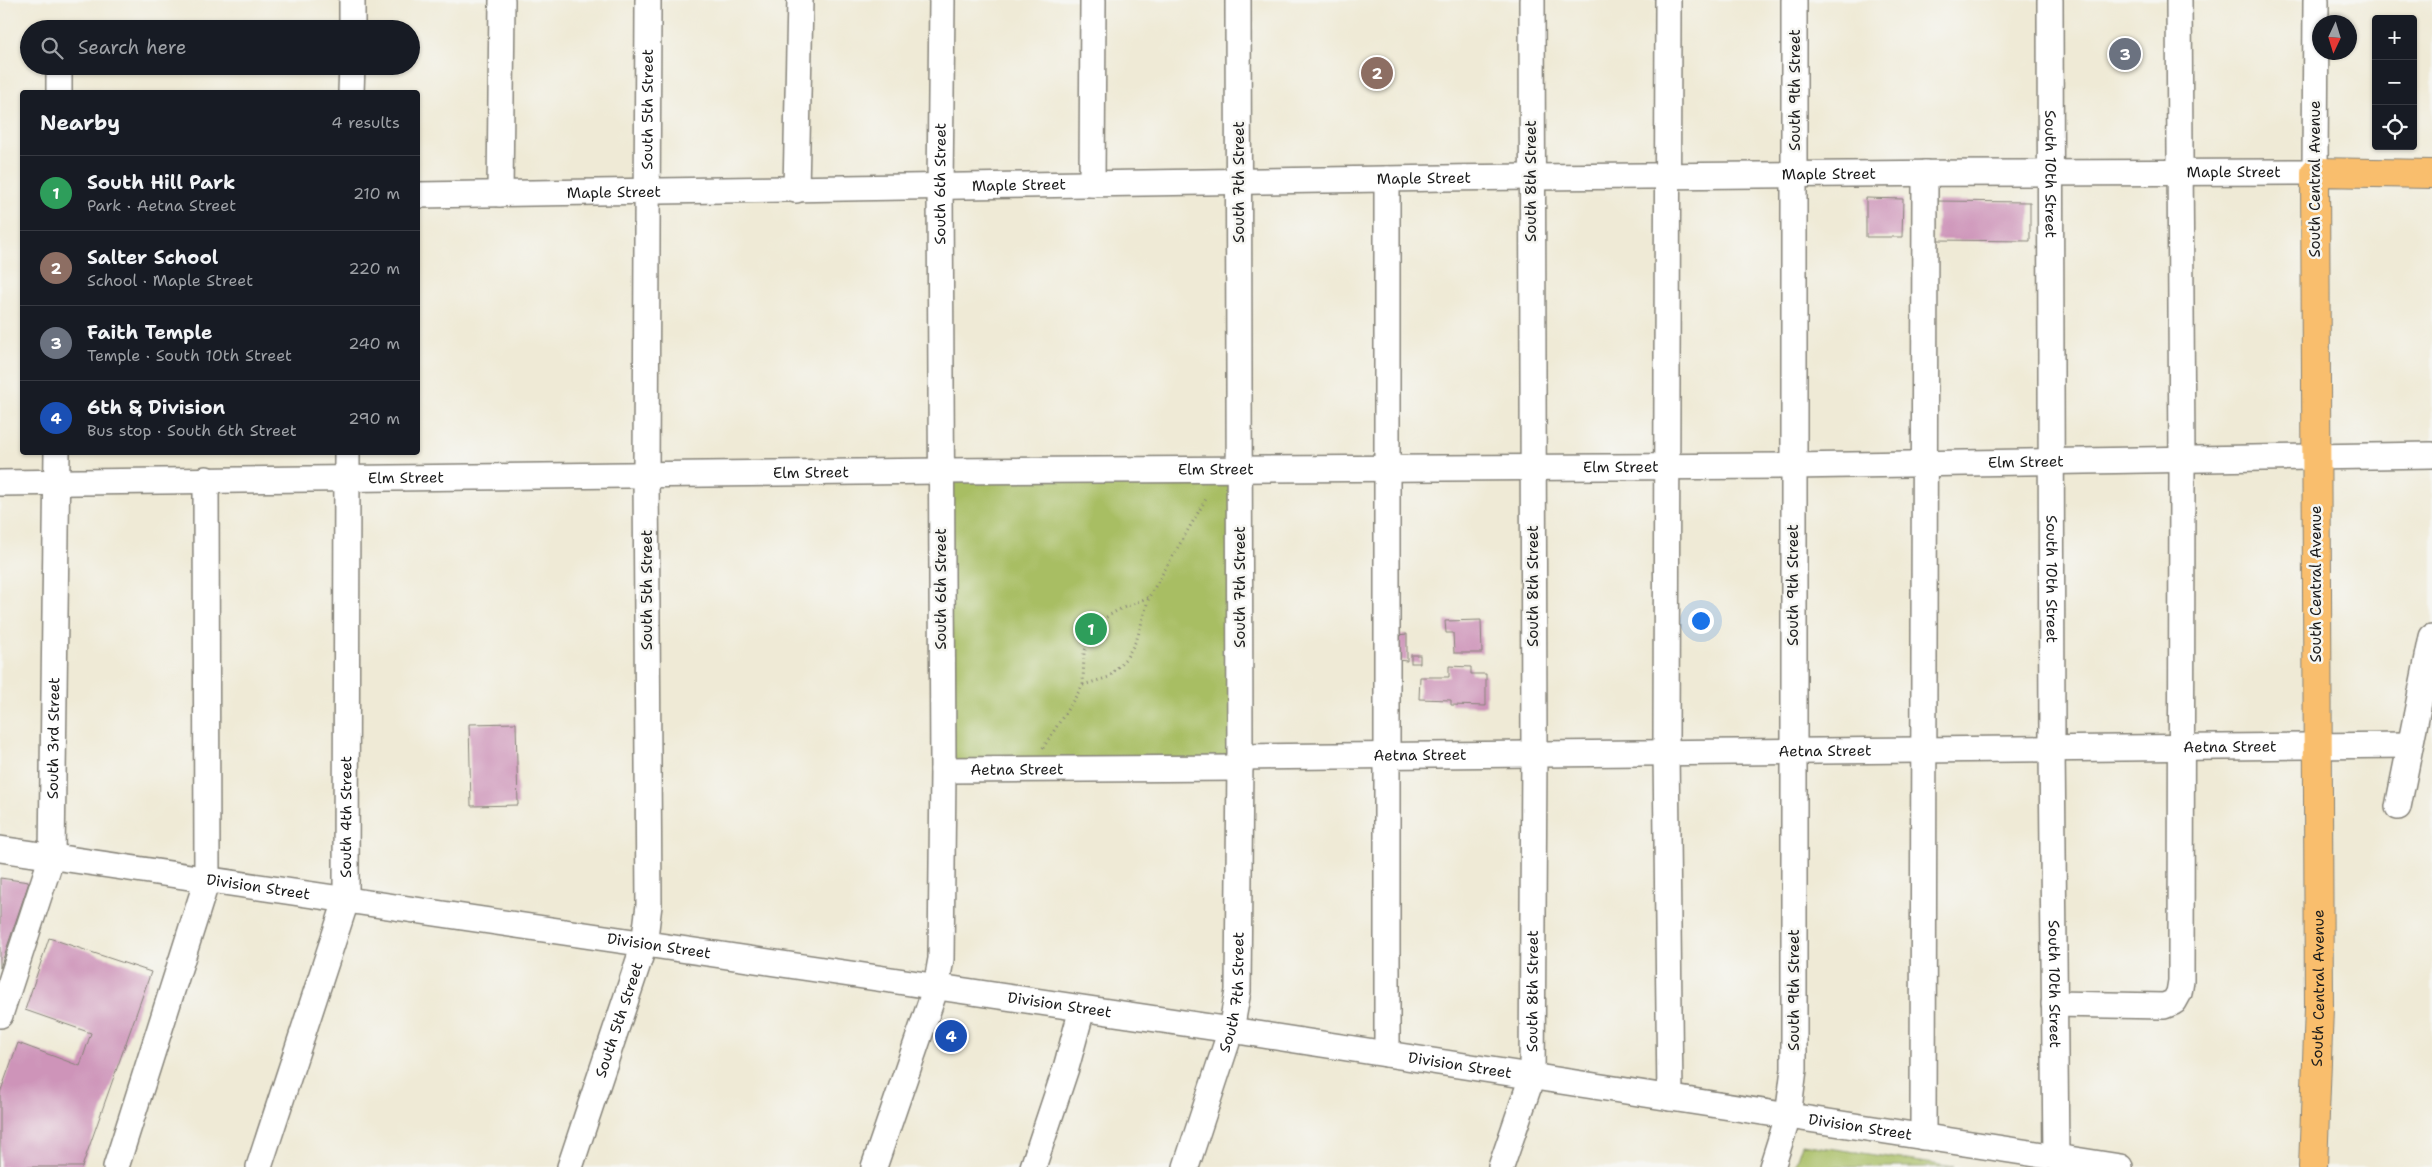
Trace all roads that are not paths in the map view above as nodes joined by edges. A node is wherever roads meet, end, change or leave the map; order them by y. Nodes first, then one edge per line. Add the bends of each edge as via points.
1 (352, 0) edge
2 (502, 0) edge
3 (648, 0) edge
4 (800, 0) edge
5 (942, 0) edge
6 (1093, 0) edge
7 (1238, 0) edge
8 (1532, 0) edge
9 (1668, 0) edge
10 (1794, 0) edge
11 (2050, 0) edge
12 (2178, 0) edge
13 (2316, 0) edge
14 (352, 20) edge
15 (59, 75) edge
16 (352, 75) edge
17 (59, 90) edge
18 (352, 90) edge
19 (2050, 171) junction
20 (2179, 172) junction
21 (2315, 172) junction
22 (1924, 173) junction
23 (1795, 174) junction
24 (2432, 174) edge
25 (1531, 176) junction
26 (1669, 176) junction
27 (1387, 179) junction
28 (1238, 182) junction
29 (1092, 184) junction
30 (940, 187) junction
31 (796, 190) junction
32 (646, 193) junction
33 (500, 194) junction
34 (420, 195) edge
35 (57, 455) edge
36 (348, 455) edge
37 (2432, 455) edge
38 (2315, 458) junction
39 (2182, 460) junction
40 (2051, 462) junction
41 (1924, 464) junction
42 (1793, 466) junction
43 (1668, 467) junction
44 (1532, 468) junction
45 (1388, 469) junction
46 (940, 471) junction
47 (1240, 471) junction
48 (646, 476) junction
49 (347, 478) junction
50 (206, 479) junction
51 (0, 482) edge
52 (57, 482) junction
53 (2432, 637) edge
54 (2318, 744) junction
55 (2409, 745) junction
56 (2182, 746) junction
57 (1924, 748) junction
58 (2052, 748) junction
59 (1793, 750) junction
60 (1666, 751) junction
61 (1534, 753) junction
62 (1386, 754) junction
63 (1240, 762) junction
64 (943, 770) junction
65 (2398, 808) dead end
66 (0, 849) edge
67 (52, 856) junction
68 (207, 880) junction
69 (346, 901) junction
70 (644, 945) junction
71 (936, 987) junction
72 (2054, 1004) junction
73 (1082, 1009) junction
74 (0, 1015) edge
75 (1231, 1030) junction
76 (1387, 1054) junction
77 (1532, 1077) junction
78 (1670, 1098) junction
79 (1788, 1117) junction
80 (1923, 1137) junction
81 (2056, 1157) junction
82 (116, 1167) edge
83 (259, 1167) edge
84 (570, 1167) edge
85 (874, 1167) edge
86 (1033, 1167) edge
87 (1186, 1167) edge
88 (1501, 1167) edge
89 (1772, 1167) edge
90 (2120, 1167) edge
91 (2313, 1167) edge

1 - 14 street
2 - 33 street
3 - 32 street, South 5th Street
4 - 31 street
5 - 30 street, South 6th Street
6 - 29 street
7 - 28 street, South 7th Street
8 - 25 street, South 8th Street
9 - 26 street
10 - 23 street, South 9th Street
11 - 19 street, South 10th Street
12 - 20 street
13 - 21 street, South Central Avenue
15 - 17 street
16 - 18 street
19 - 20 street, Maple Street
19 - 22 street, Maple Street
19 - 40 street, South 10th Street
20 - 21 street, Maple Street
20 - 39 street
21 - 24 main road, Maple Street
21 - 38 main road, South Central Avenue
22 - 23 street, Maple Street
22 - 41 street
23 - 26 street, Maple Street
23 - 42 street, South 9th Street
25 - 26 street, Maple Street
25 - 27 street, Maple Street
25 - 44 street, South 8th Street
26 - 43 street
27 - 28 street, Maple Street
27 - 45 street
28 - 29 street, Maple Street
28 - 47 street, South 7th Street
29 - 30 street, Maple Street
30 - 31 street, Maple Street
30 - 46 street, South 6th Street
31 - 32 street, Maple Street
32 - 33 street, Maple Street
32 - 48 street, South 5th Street
33 - 34 street, Maple Street
35 - 52 street, South 3rd Street
36 - 49 street, South 4th Street
37 - 38 street, Elm Street
38 - 39 street, Elm Street
38 - 54 main road, South Central Avenue
39 - 40 street, Elm Street
39 - 56 street
40 - 41 street, Elm Street
40 - 58 street, South 10th Street
41 - 42 street, Elm Street
41 - 57 street
42 - 43 street, Elm Street
42 - 59 street, South 9th Street
43 - 44 street, Elm Street
43 - 60 street
44 - 45 street, Elm Street
44 - 61 street, South 8th Street
45 - 47 street, Elm Street
45 - 62 street
46 - 47 street, Elm Street
46 - 48 street, Elm Street
46 - 64 street, South 6th Street
47 - 63 street, South 7th Street
48 - 49 street, Elm Street
48 - 70 street, South 5th Street via 649,891
49 - 50 street, Elm Street
49 - 69 street, South 4th Street
50 - 52 street, Elm Street
50 - 68 street
51 - 52 street, Elm Street
52 - 67 street, South 3rd Street
53 - 55 street
54 - 55 street, Aetna Street
54 - 56 street, Aetna Street
54 - 91 main road, South Central Avenue via 2319,1008
55 - 65 street
56 - 58 street, Aetna Street
56 - 72 street via 2179,993 2174,1002 2158,1007
57 - 58 street, Aetna Street
57 - 59 street, Aetna Street
57 - 80 street
58 - 72 street, South 10th Street
59 - 60 street, Aetna Street
59 - 79 street, South 9th Street via 1794,1070
60 - 61 street, Aetna Street
60 - 78 street
61 - 62 street, Aetna Street
61 - 77 street, South 8th Street
62 - 63 street, Aetna Street
62 - 76 street
63 - 64 street, Aetna Street
63 - 75 street, South 7th Street via 1239,974 1237,1006
64 - 71 street, South 6th Street via 941,942
66 - 67 street, Division Street
67 - 68 street, Division Street
67 - 74 street, South 3rd Street
68 - 69 street, Division Street
68 - 82 street
69 - 70 street, Division Street
69 - 83 street, South 4th Street
70 - 71 street, Division Street
70 - 84 street, South 5th Street
71 - 73 street, Division Street
71 - 85 street, South 6th Street
72 - 81 street, South 10th Street
73 - 75 street, Division Street
73 - 86 street
75 - 76 street, Division Street
75 - 87 street, South 7th Street
76 - 77 street, Division Street
77 - 78 street, Division Street
77 - 88 street, South 8th Street
78 - 79 street, Division Street
79 - 80 street, Division Street
79 - 89 street, South 9th Street
80 - 81 street, Division Street
81 - 90 street, Division Street

